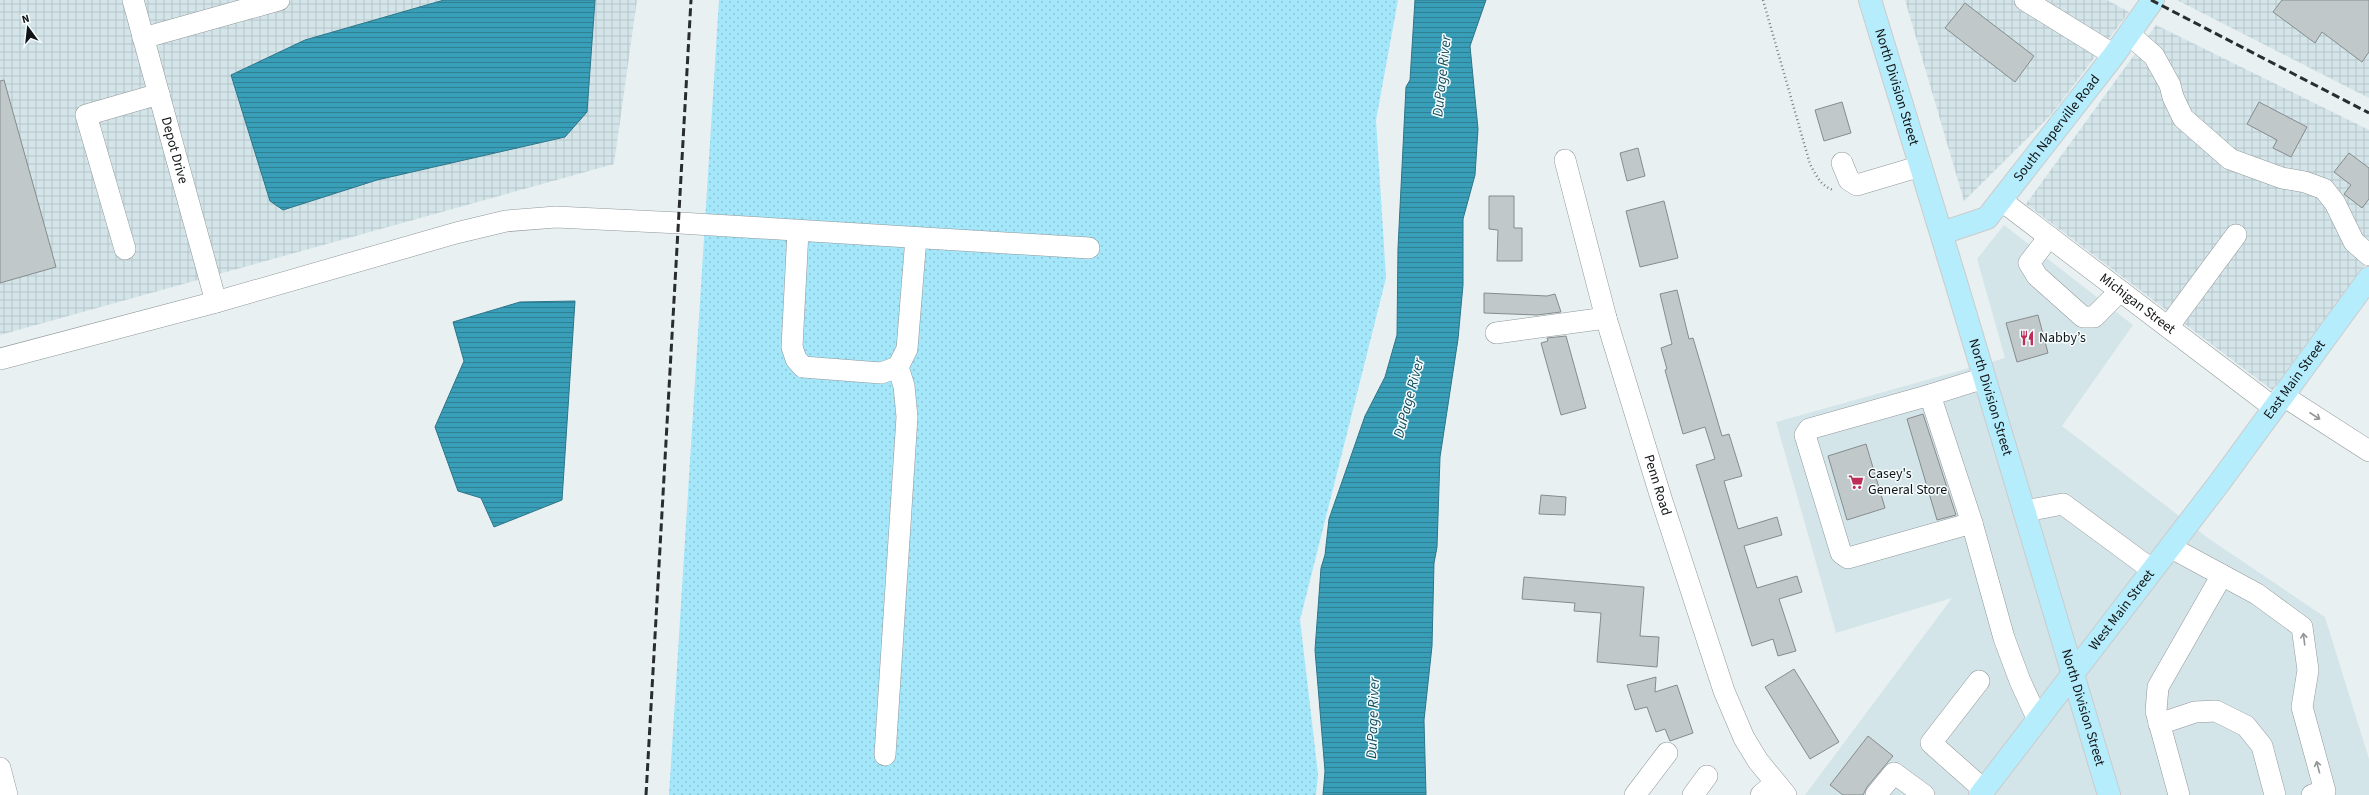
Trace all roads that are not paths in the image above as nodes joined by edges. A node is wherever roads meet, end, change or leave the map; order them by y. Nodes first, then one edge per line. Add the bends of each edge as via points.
1 (132, 0) edge
2 (279, 0) edge
3 (1870, 0) edge
4 (2025, 0) edge
5 (2154, 0) edge
6 (2129, 34) junction
7 (143, 38) junction
8 (2114, 55) junction
9 (158, 94) junction
10 (1565, 160) dead end
11 (1842, 163) dead end
12 (1921, 166) junction
13 (2002, 201) junction
14 (798, 231) junction
15 (1942, 233) junction
16 (2236, 235) dead end
17 (2049, 237) junction
18 (916, 238) junction
19 (1089, 248) dead end
20 (125, 249) dead end
21 (2369, 255) edge
22 (2369, 278) edge
23 (2120, 291) junction
24 (216, 302) junction
25 (1606, 318) junction
26 (2168, 327) junction
27 (1496, 333) dead end
28 (0, 359) edge
29 (898, 367) junction
30 (1984, 378) junction
31 (1930, 395) junction
32 (2278, 401) junction
33 (2369, 451) edge
34 (2220, 482) joint
35 (2025, 510) junction
36 (1972, 523) junction
37 (2170, 547) junction
38 (2151, 569) junction
39 (2222, 575) junction
40 (2072, 676) junction
41 (1979, 681) dead end
42 (2038, 720) junction
43 (2159, 724) junction
44 (1667, 753) dead end
45 (885, 755) dead end
46 (0, 768) edge
47 (1707, 776) dead end
48 (1774, 791) edge
49 (1982, 792) edge
50 (7, 795) edge
51 (1635, 795) edge
52 (1693, 795) edge
53 (1876, 795) edge
54 (1924, 795) edge
55 (2109, 795) edge
56 (2179, 795) edge
57 (2275, 795) edge
58 (2312, 795) edge

1 - 7 street, Depot Drive
2 - 7 street
3 - 12 main road, North Division Street
4 - 8 street
5 - 6 main road, South Naperville Road
6 - 8 main road, South Naperville Road
6 - 21 street via 2154,56 2170,85 2183,118 2230,159 2282,178 2324,189 2335,203 2354,242
7 - 9 street, Depot Drive
8 - 13 main road, South Naperville Road
9 - 20 street via 86,115
9 - 24 street, Depot Drive
10 - 25 street, Penn Road
11 - 12 street via 1849,180 1857,185
12 - 15 main road, North Division Street
13 - 15 main road, South Naperville Road via 1987,218
13 - 17 street, Michigan Street
14 - 18 street
14 - 24 street via 556,217 506,221
14 - 29 street via 792,347 796,359 803,367 881,373
15 - 30 main road, North Division Street
16 - 26 street
17 - 23 street, Michigan Street
17 - 23 street via 2029,263 2037,276 2083,317 2094,317
18 - 19 street
18 - 29 street via 907,349
22 - 32 main road, East Main Street
23 - 26 street, Michigan Street
24 - 28 street
25 - 27 street
25 - 48 street, Penn Road via 1724,691 1744,738
26 - 32 street, Michigan Street
29 - 45 street via 904,386 907,417
30 - 31 street
30 - 35 main road, North Division Street
31 - 36 street
31 - 36 street via 1810,430 1806,435 1841,553 1848,558
32 -> 33 street, Michigan Street
32 - 34 main road, East Main Street
34 - 37 main road, West Main Street
35 - 38 street via 2063,504
35 - 40 main road, North Division Street
36 - 42 street via 2004,638 2020,682
37 - 38 main road, West Main Street
37 - 39 street
38 - 40 main road, West Main Street
39 - 43 street via 2158,688 2156,710
58 -> 39 street via 2325,791 2302,707 2308,670 2302,627 2257,594
40 - 42 main road, West Main Street
40 - 55 main road, North Division Street
41 - 49 street via 1931,743
42 - 49 main road, West Main Street
43 - 56 street
43 - 57 street via 2195,712 2216,710 2246,726 2262,746
44 - 51 street
46 - 50 street
47 - 52 street
53 - 54 street via 1894,772

